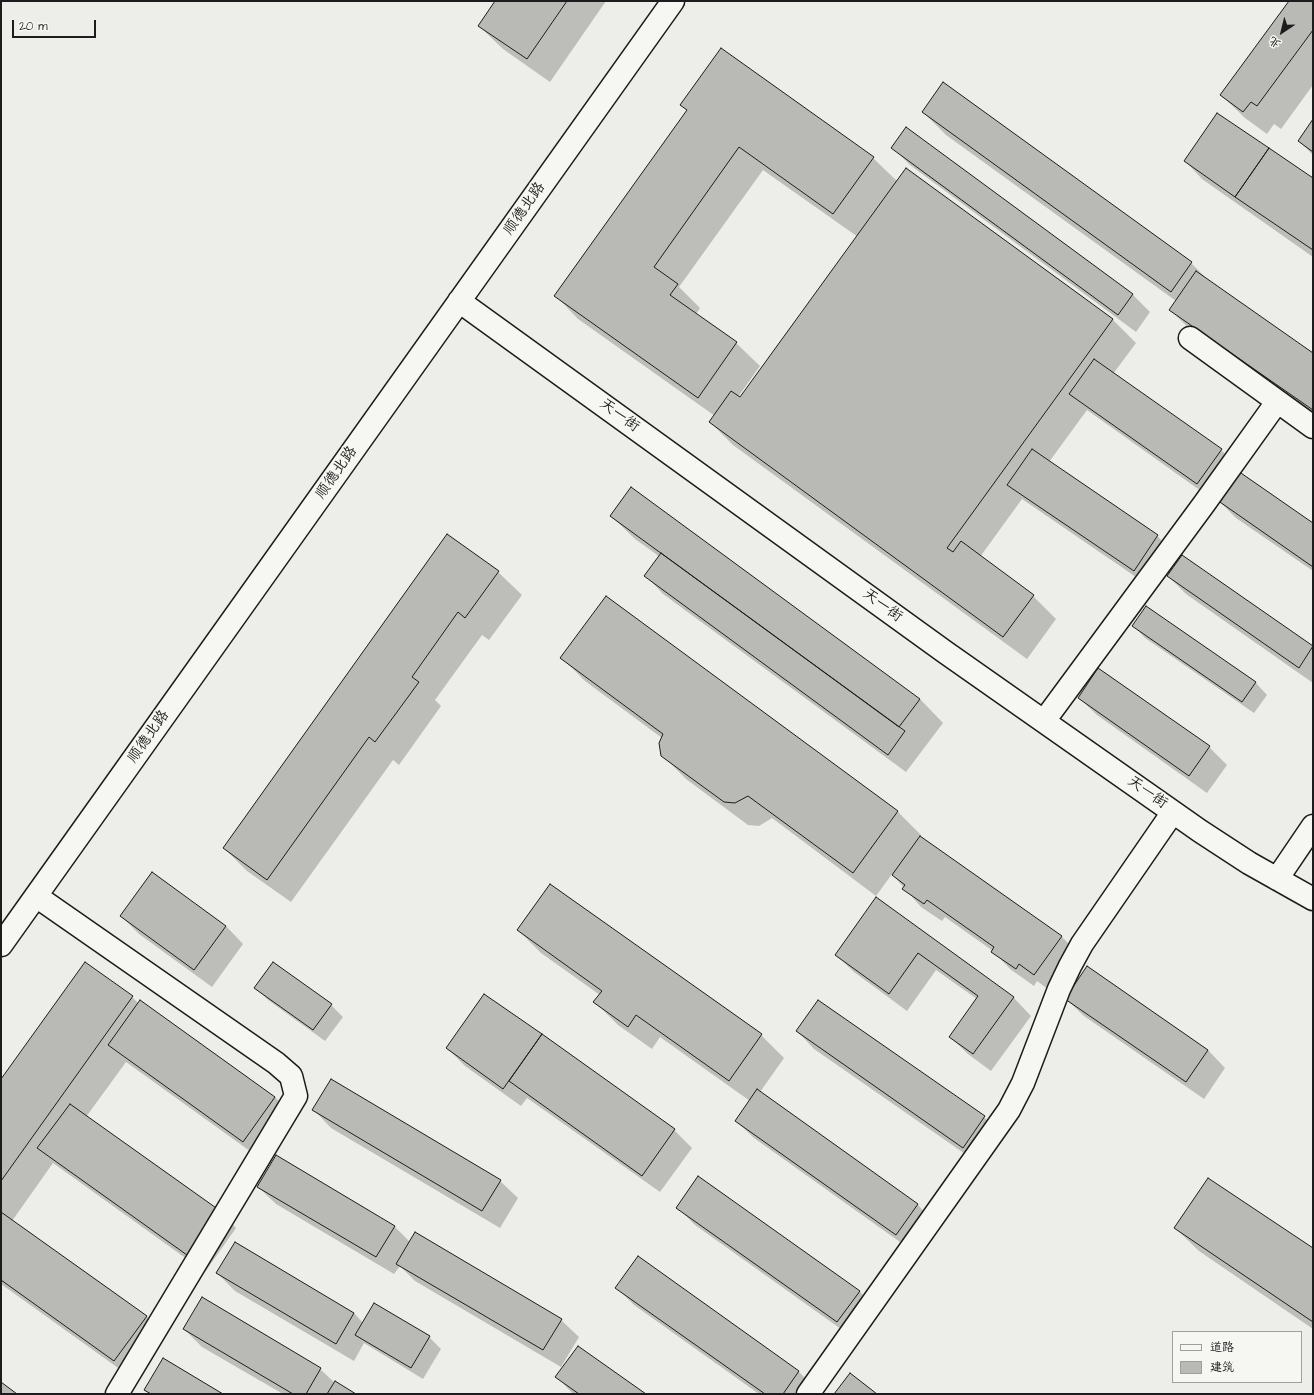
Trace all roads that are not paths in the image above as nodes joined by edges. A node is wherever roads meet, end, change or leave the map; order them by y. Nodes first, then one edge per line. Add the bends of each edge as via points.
1 (673, 1) edge
2 (459, 301) junction
3 (1190, 338) dead end
4 (1277, 402) junction
5 (1313, 427) edge
6 (1044, 721) junction
7 (1173, 812) junction
8 (1313, 826) edge
9 (1277, 879) junction
10 (36, 896) junction
11 (1313, 899) edge
12 (1, 945) edge
13 (117, 1394) edge
14 (808, 1394) edge

1 - 2 street, 顺德北路
2 - 6 street, 天一街
2 - 10 street, 顺德北路
3 - 4 street
4 - 5 street
4 - 6 street
6 - 7 street, 天一街
7 - 9 street, 天一街
7 - 14 street via 1079,950 1059,989 1023,1083 1009,1110
8 - 9 street
9 - 11 street, 天一街
10 - 12 street, 顺德北路
10 - 13 street via 276,1063 291,1076 296,1096

